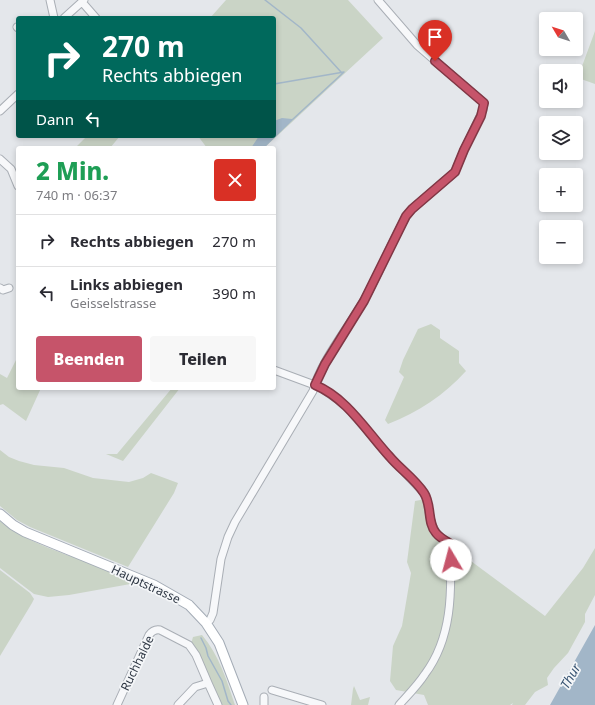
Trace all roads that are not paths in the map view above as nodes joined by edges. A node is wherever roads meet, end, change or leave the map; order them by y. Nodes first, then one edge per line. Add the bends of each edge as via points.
1 (50, 0) edge
2 (378, 0) edge
3 (83, 1) edge
4 (54, 16) edge
5 (66, 16) edge
6 (94, 16) edge
7 (16, 96) edge
8 (0, 112) edge
9 (0, 159) edge
10 (16, 181) edge
11 (0, 288) edge
12 (9, 288) dead end
13 (276, 371) edge
14 (315, 385) junction
15 (0, 514) edge
16 (206, 623) junction
17 (208, 683) junction
18 (272, 690) dead end
19 (264, 697) dead end
20 (117, 705) edge
21 (178, 705) edge
22 (218, 705) edge
23 (243, 705) edge
24 (264, 705) edge
25 (322, 705) edge
26 (399, 705) edge

1 - 4 street
2 - 14 street via 417,45 484,103 481,116 455,172 406,216 364,301
3 - 5 street
3 - 6 street
7 - 8 street
9 - 10 street via 11,169
11 - 12 street
13 - 14 street
14 - 16 street via 235,522 221,559 213,613
14 - 26 street via 347,407 421,490 428,502 434,530 451,544 452,583 447,624 426,674
15 - 16 main road, Hauptstrasse via 13,525 31,534 164,590 189,605
16 - 23 main road, Hauptstrasse via 222,649
17 - 20 street, Ruchhalde via 189,645 156,630 149,636
17 - 21 street via 195,687
17 - 22 street
18 - 25 street
19 - 24 street

